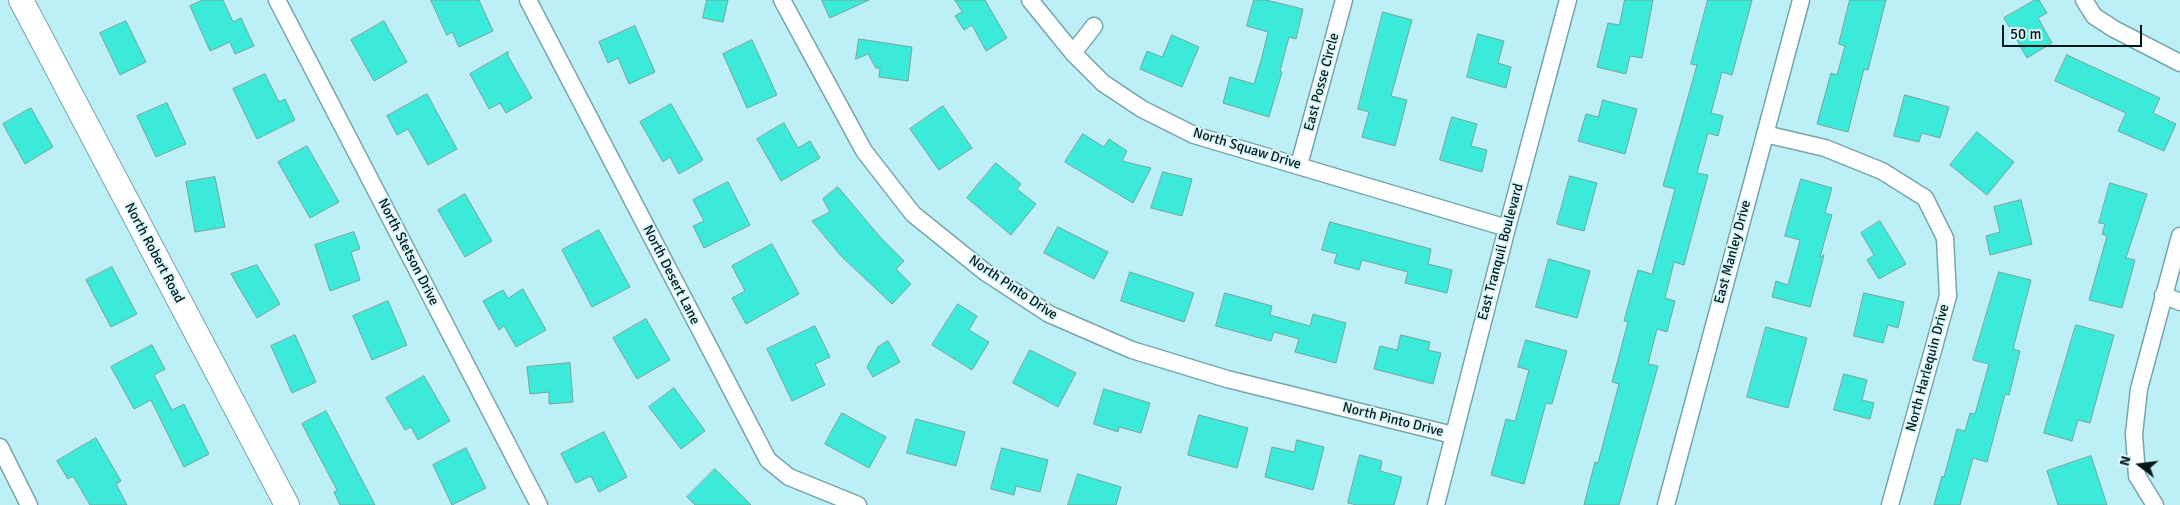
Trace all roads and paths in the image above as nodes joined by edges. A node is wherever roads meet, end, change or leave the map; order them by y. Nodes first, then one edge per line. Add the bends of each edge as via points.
1 (21, 0) edge
2 (278, 0) edge
3 (528, 0) edge
4 (782, 0) edge
5 (1030, 0) edge
6 (1344, 0) edge
7 (1568, 0) edge
8 (1801, 0) edge
9 (2084, 0) edge
10 (1094, 26) dead end
11 (1073, 53) junction
12 (2180, 63) edge
13 (1765, 134) junction
14 (1299, 165) junction
15 (1507, 228) junction
16 (2180, 236) edge
17 (2163, 295) junction
18 (2180, 302) edge
19 (1453, 435) junction
20 (0, 447) edge
21 (30, 505) edge
22 (288, 505) edge
23 (538, 505) edge
24 (858, 505) edge
25 (1436, 505) edge
26 (1666, 505) edge
27 (1890, 505) edge
28 (2155, 505) edge

1 - 22 main road, North Robert Road
2 - 23 street, North Stetson Drive
3 - 24 street, North Desert Lane via 768,460 789,477
4 - 19 street, North Pinto Drive via 864,151 913,214 985,272 1049,314 1132,350 1227,379
5 - 11 street, North Squaw Drive
6 - 14 street, East Posse Circle
7 - 15 street, East Tranquil Boulevard
8 - 13 street, East Manley Drive
9 - 12 street via 2094,16
10 - 11 street
11 - 14 street, North Squaw Drive via 1103,83 1142,109 1194,135
13 - 26 street, East Manley Drive
13 - 27 street, North Harlequin Drive via 1824,148 1882,171 1925,198 1945,238 1948,296
14 - 15 street, North Squaw Drive
15 - 19 street, East Tranquil Boulevard
16 - 17 street
17 - 18 street
17 - 28 street via 2139,389 2134,434 2137,476
19 - 25 street, East Tranquil Boulevard
20 - 21 street

